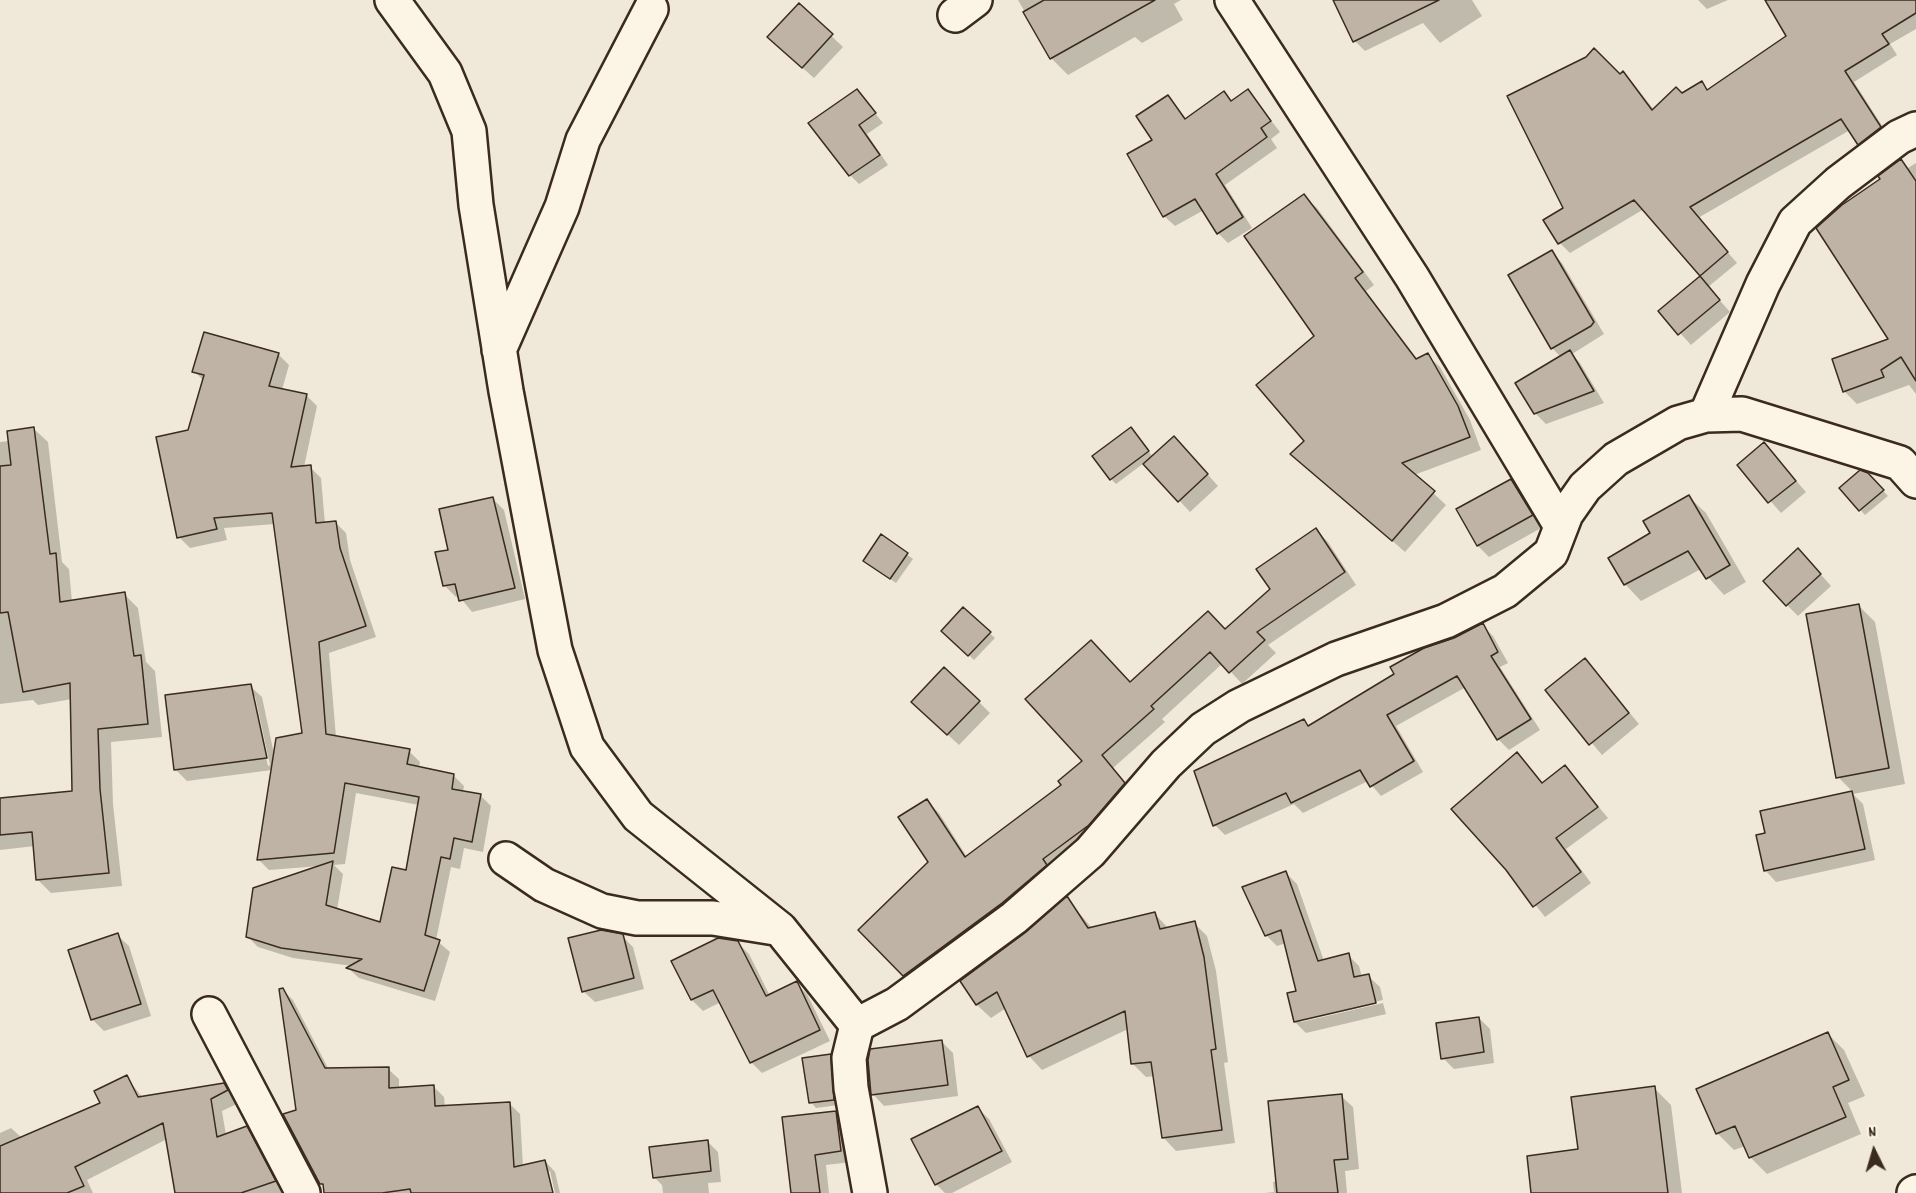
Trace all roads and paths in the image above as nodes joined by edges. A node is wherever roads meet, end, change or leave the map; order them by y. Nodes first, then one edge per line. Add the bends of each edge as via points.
1 (392, 0) edge
2 (1232, 0) edge
3 (651, 9) dead end
4 (1916, 129) edge
5 (499, 350) junction
6 (1706, 415) junction
7 (1916, 481) edge
8 (1561, 526) junction
9 (506, 859) dead end
10 (780, 929) junction
11 (209, 1014) dead end
12 (857, 1025) junction
13 (303, 1193) edge
14 (870, 1193) edge

1 - 5 street via 445,73 469,131 476,205
2 - 8 street via 1412,277
3 - 5 street via 583,140 562,207
4 - 6 street via 1899,137 1838,183 1795,222 1763,284
5 - 10 street via 555,650 587,747 638,816
6 - 7 street via 1742,414 1812,435 1900,464
6 - 8 street via 1678,423 1616,459 1585,487
8 - 12 street via 1551,553 1505,591 1446,621 1336,659 1239,706 1203,729 1166,764 1090,852 1014,918 897,1004
9 - 10 street via 544,885 603,911 637,918 713,918
10 - 12 street
11 - 13 street
12 - 14 street via 849,1058 851,1088

